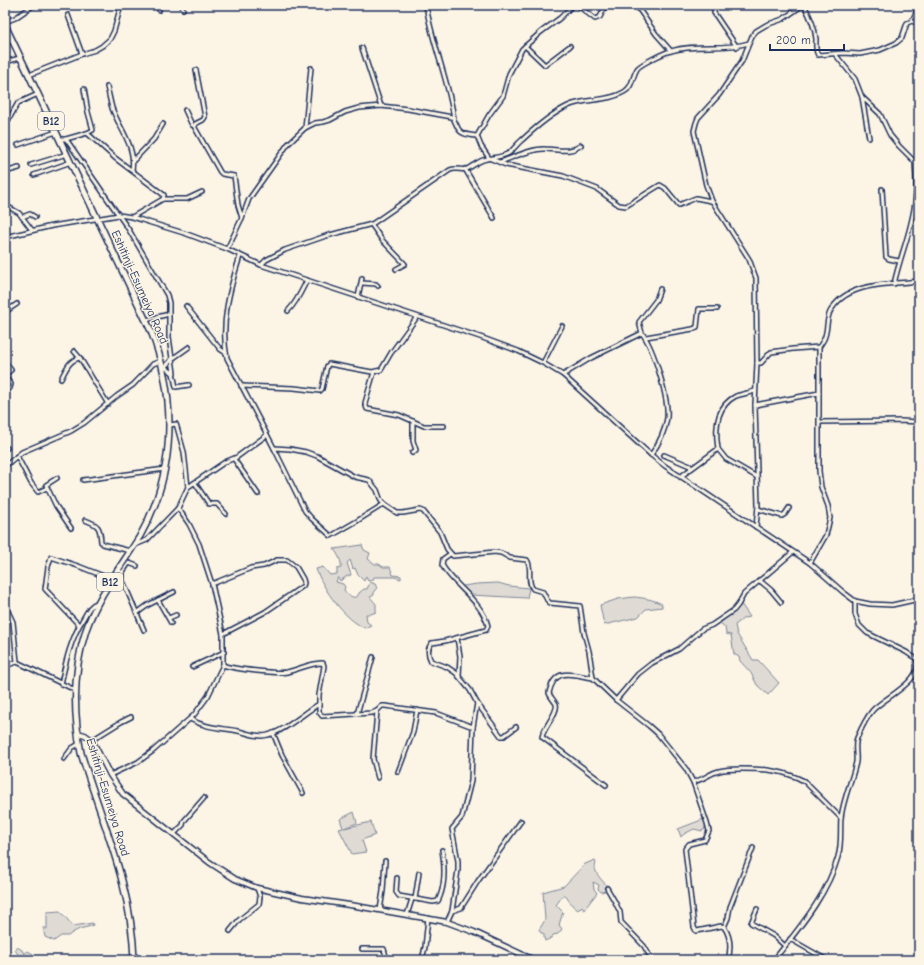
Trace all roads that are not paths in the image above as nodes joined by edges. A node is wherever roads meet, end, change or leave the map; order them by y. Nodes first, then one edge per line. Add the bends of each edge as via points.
1 (34, 5) edge
2 (121, 5) edge
3 (158, 5) edge
4 (181, 5) edge
5 (426, 5) edge
6 (573, 5) edge
7 (577, 5) edge
8 (606, 5) edge
9 (636, 5) edge
10 (714, 5) edge
11 (803, 5) edge
12 (919, 6) edge
13 (183, 9) dead end
14 (159, 10) dead end
15 (68, 15) dead end
16 (912, 21) junction
17 (5, 22) edge
18 (919, 24) edge
19 (5, 25) edge
20 (749, 43) junction
21 (525, 46) junction
22 (570, 46) dead end
23 (737, 46) junction
24 (362, 48) dead end
25 (671, 51) junction
26 (82, 54) junction
27 (835, 54) junction
28 (20, 58) junction
29 (5, 62) edge
30 (311, 68) dead end
31 (196, 70) dead end
32 (29, 75) junction
33 (107, 87) dead end
34 (84, 89) dead end
35 (38, 94) junction
36 (862, 97) junction
37 (381, 106) junction
38 (185, 110) dead end
39 (454, 120) junction
40 (163, 124) dead end
41 (5, 126) edge
42 (194, 126) junction
43 (305, 128) junction
44 (56, 132) junction
45 (87, 133) junction
46 (477, 136) junction
47 (869, 138) dead end
48 (59, 139) junction
49 (66, 139) junction
50 (18, 145) dead end
51 (581, 145) dead end
52 (67, 154) junction
53 (489, 158) junction
54 (134, 160) junction
55 (71, 162) junction
56 (500, 162) junction
57 (31, 165) dead end
58 (19, 168) dead end
59 (465, 169) junction
60 (132, 170) junction
61 (5, 172) edge
62 (34, 175) dead end
63 (882, 188) dead end
64 (202, 192) dead end
65 (163, 199) junction
66 (712, 201) junction
67 (5, 205) edge
68 (119, 215) junction
69 (22, 217) junction
70 (35, 217) dead end
71 (97, 217) junction
72 (132, 217) junction
73 (242, 218) junction
74 (494, 218) dead end
75 (371, 224) junction
76 (32, 230) junction
77 (5, 237) edge
78 (227, 249) junction
79 (240, 256) junction
80 (900, 261) junction
81 (260, 265) junction
82 (396, 269) dead end
83 (362, 278) dead end
84 (307, 280) junction
85 (919, 281) edge
86 (362, 283) junction
87 (894, 284) junction
88 (378, 286) dead end
89 (660, 289) dead end
90 (358, 297) junction
91 (17, 304) dead end
92 (186, 306) dead end
93 (717, 309) dead end
94 (288, 311) dead end
95 (5, 312) edge
96 (169, 314) junction
97 (417, 317) junction
98 (146, 320) junction
99 (562, 326) dead end
100 (642, 333) junction
101 (646, 337) junction
102 (189, 347) dead end
103 (819, 347) junction
104 (74, 351) dead end
105 (226, 353) junction
106 (80, 358) junction
107 (172, 359) junction
108 (161, 360) junction
109 (5, 362) edge
110 (543, 363) junction
111 (758, 363) junction
112 (163, 369) junction
113 (374, 372) junction
114 (173, 373) junction
115 (563, 375) junction
116 (61, 379) dead end
117 (189, 385) dead end
118 (241, 386) junction
119 (5, 390) edge
120 (755, 391) junction
121 (819, 393) junction
122 (108, 404) junction
123 (755, 405) junction
124 (413, 421) junction
125 (820, 422) junction
126 (919, 422) edge
127 (170, 424) junction
128 (444, 426) dead end
129 (267, 435) junction
130 (274, 448) junction
131 (718, 449) junction
132 (412, 453) dead end
133 (651, 455) junction
134 (664, 455) dead end
135 (16, 456) junction
136 (234, 459) junction
137 (5, 466) edge
138 (691, 468) junction
139 (165, 469) junction
140 (680, 477) junction
141 (757, 477) junction
142 (57, 478) dead end
143 (83, 480) dead end
144 (195, 483) junction
145 (188, 487) junction
146 (48, 488) junction
147 (258, 494) dead end
148 (384, 504) junction
149 (178, 508) junction
150 (789, 508) dead end
151 (758, 509) junction
152 (226, 514) dead end
153 (85, 520) dead end
154 (756, 527) junction
155 (71, 528) dead end
156 (131, 548) junction
157 (793, 552) junction
158 (450, 554) junction
159 (810, 563) junction
160 (137, 566) dead end
161 (118, 569) junction
162 (122, 573) junction
163 (111, 579) junction
164 (759, 580) junction
165 (212, 584) junction
166 (174, 592) dead end
167 (158, 600) junction
168 (919, 600) edge
169 (855, 601) junction
170 (781, 602) dead end
171 (97, 604) junction
172 (5, 605) edge
173 (137, 613) junction
174 (176, 615) dead end
175 (169, 618) junction
176 (171, 623) dead end
177 (79, 625) junction
178 (144, 630) dead end
179 (223, 634) junction
180 (457, 638) junction
181 (224, 652) junction
182 (373, 657) dead end
183 (918, 660) edge
184 (17, 662) junction
185 (223, 665) junction
186 (5, 666) edge
187 (192, 667) dead end
188 (459, 676) junction
189 (593, 678) junction
190 (61, 684) junction
191 (75, 690) junction
192 (616, 700) junction
193 (477, 703) junction
194 (319, 704) junction
195 (417, 710) junction
196 (377, 711) junction
197 (357, 714) junction
198 (130, 717) dead end
199 (190, 719) junction
200 (473, 727) junction
201 (516, 727) dead end
202 (78, 733) junction
203 (273, 733) junction
204 (92, 740) junction
205 (79, 744) junction
206 (64, 759) dead end
207 (398, 772) dead end
208 (110, 775) junction
209 (378, 778) dead end
210 (693, 782) junction
211 (606, 785) dead end
212 (303, 793) dead end
213 (204, 798) dead end
214 (841, 818) junction
215 (520, 821) dead end
216 (174, 834) junction
217 (753, 848) dead end
218 (442, 850) dead end
219 (385, 861) dead end
220 (5, 866) edge
221 (419, 873) dead end
222 (5, 877) edge
223 (397, 878) dead end
224 (257, 888) junction
225 (607, 888) dead end
226 (413, 899) junction
227 (757, 909) dead end
228 (380, 910) junction
229 (452, 911) junction
230 (407, 915) junction
231 (428, 918) junction
232 (447, 922) junction
233 (724, 927) junction
234 (230, 931) dead end
235 (790, 939) junction
236 (785, 946) junction
237 (362, 949) dead end
238 (134, 960) edge
239 (387, 960) edge
240 (422, 960) edge
241 (534, 960) edge
242 (652, 960) edge
243 (728, 960) edge
244 (774, 960) edge
245 (827, 960) edge

1 - 17 street
2 - 26 street via 110,38 95,50
3 - 14 street
4 - 13 street
5 - 39 street
6 - 21 street
7 - 8 street via 595,19 600,17
9 - 25 street
10 - 23 street via 714,13
11 - 20 street via 783,18 761,27
11 - 27 street via 811,18 817,54
12 - 16 street
15 - 26 street
16 - 18 street
16 - 27 street via 907,23 904,35 896,43 880,50 860,54
19 - 28 highway, B12
20 - 23 street
20 - 66 street via 736,71 698,118 694,131
21 - 22 street via 545,65
21 - 46 street via 514,63 503,96
23 - 25 street via 696,47
24 - 37 street
25 - 53 street via 637,68 630,88 625,92 616,96 585,100 570,106 542,123 510,152
26 - 32 street
27 - 36 street via 855,79
28 - 29 street
28 - 32 highway, B12
30 - 43 street
31 - 42 street via 205,117
32 - 35 highway, B12
33 - 54 street via 112,108
34 - 45 street via 93,130
35 - 41 street via 18,103
35 - 44 highway, B12
36 - 47 street
36 - 80 street via 876,109 890,135 916,162 915,202
37 - 39 street via 416,110 452,117
37 - 43 street via 345,112
38 - 42 street
39 - 46 street via 459,131
40 - 54 street via 154,139
42 - 73 street via 218,170 222,174 234,176
43 - 73 street via 288,144 260,182 249,199
44 - 48 highway, B12
44 - 50 street
45 - 49 street
45 - 60 street
46 - 53 street
48 - 49 street
48 - 52 highway, B12
49 - 68 street
51 - 56 street via 566,151 543,148
52 - 55 highway, B12
52 - 57 street
53 - 56 street
53 - 59 street
54 - 60 street
55 - 62 street
55 - 71 highway, B12
56 - 66 street via 563,176 597,189 619,205 626,206 660,185 679,205 696,198
58 - 61 street
59 - 74 street
59 - 75 street via 450,170
60 - 65 street via 163,194
63 - 80 street via 886,257
64 - 65 street via 186,199
65 - 72 street
66 - 111 street via 754,268
67 - 69 street
68 - 71 street
68 - 72 street
68 - 96 street via 163,286 169,303
69 - 70 street via 30,214
69 - 76 street
71 - 76 street
71 - 98 highway, Eshitinji-Esumeiya Road / B12
72 - 78 street
73 - 78 street
75 - 81 street via 285,250
75 - 82 street via 405,264
76 - 77 street
78 - 79 street
79 - 81 street
79 - 105 street via 229,295 225,333
80 - 87 street
81 - 84 street
83 - 86 street
84 - 90 street
84 - 94 street
85 - 87 street
86 - 88 street
86 - 90 street
87 - 103 street via 864,287 840,299 827,318 824,339
89 - 100 street via 653,305 639,322
90 - 97 street
91 - 95 street
92 - 105 street via 217,346
93 - 101 street via 699,309 697,327 692,329
96 - 98 street
96 - 107 street
97 - 110 street via 518,350
97 - 113 street via 381,370
98 - 108 highway, Eshitinji-Esumeiya Road / B12
99 - 110 street
100 - 101 street
100 - 115 street
101 - 133 street via 662,381 667,418
102 - 107 street
103 - 111 street via 771,352
103 - 121 street
104 - 106 street
105 - 118 street
106 - 116 street via 66,367
106 - 122 street
107 - 112 street
107 - 114 street
108 - 112 highway, Eshitinji-Esumeiya Road / B12
108 - 122 street via 153,364 133,385
109 - 119 street via 11,370 6,374 11,384 10,388
110 - 115 street
111 - 120 street
112 - 114 street via 166,368
112 - 127 highway, Eshitinji-Esumeiya Road / B12
113 - 118 street via 329,364 326,366 320,391
113 - 124 street via 365,406 370,410 399,415
114 - 117 street via 176,387
115 - 133 street
118 - 129 street
120 - 123 street
120 - 131 street via 733,398 720,413 716,426
121 - 123 street
121 - 125 street
122 - 135 street via 71,431
123 - 141 street
124 - 128 street via 424,426
124 - 132 street via 413,441 416,450
125 - 126 street
125 - 159 street via 819,471 830,518 826,535
127 - 139 highway, Eshitinji-Esumeiya Road / B12
127 - 145 street via 176,424 178,428
129 - 130 street
129 - 136 street
130 - 148 street via 306,452 355,478 369,480
130 - 148 street via 305,511 331,536
131 - 138 street
131 - 141 street via 726,459
133 - 140 street
134 - 138 street
135 - 137 street
135 - 146 street via 38,492
136 - 144 street
136 - 147 street
138 - 140 street
139 - 143 street
139 - 156 highway, Eshitinji-Esumeiya Road / B12 via 148,521
140 - 154 street
141 - 151 street
142 - 146 street via 46,484
144 - 145 street
144 - 152 street via 209,504 217,504
145 - 149 street
146 - 155 street via 56,506
148 - 158 street via 397,513 423,511 440,532
149 - 156 street via 146,540
149 - 165 street via 190,524 199,544
150 - 151 street via 782,516
151 - 154 street
153 - 156 street via 100,529 103,544
154 - 157 street
156 - 161 highway, Eshitinji-Esumeiya Road / B12
157 - 159 street
157 - 164 street
158 - 180 street via 443,559 442,565 474,601 488,626 486,630
158 - 189 street via 458,556 494,552 510,558 527,560 533,589 543,592 550,603 581,608
159 - 169 street
160 - 162 street via 129,563
161 - 162 street
161 - 163 highway, Eshitinji-Esumeiya Road / B12
162 - 173 street
163 - 171 highway, Eshitinji-Esumeiya Road / B12
163 - 177 street via 51,557 46,591
164 - 170 street
164 - 192 street via 744,594 734,610 702,629 679,649 652,663 638,674
165 - 179 street
165 - 179 street via 277,560 287,560 296,567 303,578 303,586 265,612
166 - 167 street
167 - 173 street
167 - 175 street
168 - 169 street via 892,605
169 - 183 street via 855,614 859,625 867,633
171 - 177 street via 92,606
171 - 191 highway, Eshitinji-Esumeiya Road / B12 via 81,648
172 - 184 street via 13,622
173 - 178 street
174 - 175 street
175 - 176 street
177 - 190 street via 68,652
179 - 181 street
180 - 188 street via 460,656
180 - 188 street via 432,643 429,646 429,656 431,661 447,667
181 - 185 street
181 - 187 street
182 - 197 street
183 - 214 street via 915,676 891,698 872,710 858,736 855,765
184 - 186 street
184 - 190 street
185 - 194 street via 235,669 276,673 323,663
185 - 199 street via 208,696
188 - 193 street
189 - 192 street
189 - 211 street via 562,674 556,677 549,693 556,704 556,711 542,737
190 - 191 street
191 - 202 highway, Eshitinji-Esumeiya Road / B12
192 - 210 street via 658,734 686,769
193 - 200 street
193 - 201 street via 500,736
194 - 197 street via 318,712 322,716
194 - 203 street
195 - 196 street via 382,706
195 - 200 street via 436,713
195 - 207 street via 413,732
196 - 197 street
196 - 209 street via 373,760
198 - 204 street
199 - 203 street via 255,735
199 - 208 street via 138,762
200 - 229 street via 471,781 462,817 452,829 458,861
202 - 204 street
202 - 205 highway, Eshitinji-Esumeiya Road / B12
203 - 212 street
204 - 208 street
205 - 206 street via 72,748
205 - 238 highway, Eshitinji-Esumeiya Road / B12 via 122,876 130,916
208 - 216 street via 123,794
210 - 214 street via 724,769 777,771 804,781
210 - 233 street via 709,831 705,840 689,844 685,849 695,929 697,931
213 - 216 street
214 - 235 street via 841,842 834,870 817,902
215 - 229 street via 461,908
216 - 224 street via 227,875
217 - 233 street
218 - 226 street via 444,881 438,901
219 - 228 street
220 - 222 street
221 - 226 street
223 - 226 street via 396,894
224 - 228 street
224 - 234 street via 259,904
225 - 242 street via 620,912 621,922 644,946
226 - 230 street
227 - 236 street via 751,923 774,936
228 - 230 street
229 - 232 street
230 - 231 street
231 - 232 street
231 - 240 street
232 - 241 street
233 - 243 street via 731,949
235 - 236 street
235 - 245 street
236 - 244 street
237 - 239 street via 384,949

